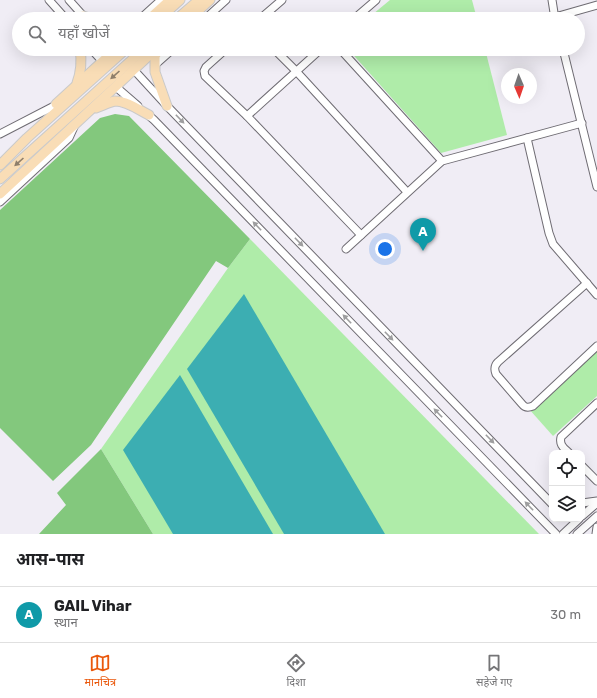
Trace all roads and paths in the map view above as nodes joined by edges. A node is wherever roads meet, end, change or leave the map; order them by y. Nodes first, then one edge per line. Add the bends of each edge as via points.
1 (49, 0) edge
2 (69, 0) edge
3 (161, 0) edge
4 (170, 0) edge
5 (180, 0) edge
6 (199, 0) edge
7 (210, 0) edge
8 (226, 0) edge
9 (282, 0) edge
10 (376, 0) edge
11 (552, 0) edge
12 (597, 5) edge
13 (60, 12) edge
14 (80, 12) edge
15 (148, 12) edge
16 (157, 12) edge
17 (167, 12) edge
18 (186, 12) edge
19 (197, 12) edge
20 (213, 12) edge
21 (268, 12) edge
22 (362, 12) edge
23 (554, 12) edge
24 (574, 12) edge
25 (80, 56) edge
26 (97, 56) edge
27 (107, 56) edge
28 (118, 56) edge
29 (136, 56) edge
30 (149, 56) edge
31 (155, 56) edge
32 (165, 56) edge
33 (218, 56) edge
34 (281, 56) edge
35 (313, 56) edge
36 (346, 56) edge
37 (565, 56) edge
38 (102, 61) junction
39 (155, 65) junction
40 (134, 70) junction
41 (296, 72) junction
42 (77, 84) junction
43 (116, 87) junction
44 (54, 106) junction
45 (167, 106) junction
46 (89, 111) junction
47 (149, 115) junction
48 (246, 116) junction
49 (76, 123) junction
50 (582, 123) junction
51 (0, 134) edge
52 (527, 138) junction
53 (0, 156) edge
54 (442, 161) junction
55 (0, 165) edge
56 (0, 179) edge
57 (597, 187) edge
58 (407, 192) junction
59 (0, 194) edge
60 (0, 202) edge
61 (361, 235) junction
62 (346, 249) dead end
63 (587, 283) junction
64 (597, 295) edge
65 (597, 346) edge
66 (597, 403) edge
67 (566, 450) edge
68 (585, 469) edge
69 (597, 481) edge
70 (549, 499) edge
71 (597, 502) edge
72 (585, 503) edge
73 (585, 513) edge
74 (597, 516) edge
75 (569, 522) edge
76 (576, 522) edge
77 (572, 525) junction
78 (597, 527) edge
79 (579, 533) edge
80 (556, 534) edge
81 (563, 534) edge
82 (596, 534) edge

1 - 13 street
2 - 14 street
3 - 15 street
4 - 16 main road
5 - 17 main road
6 - 18 main road
7 - 19 main road
8 - 20 street
9 - 21 street
10 - 22 street
11 - 23 street
12 - 24 street
25 - 42 main road
26 - 38 street
27 - 38 main road
28 - 55 main road
29 -> 56 main road
30 - 40 main road
31 - 39 main road
32 - 39 street
33 - 48 street via 204,70 205,76
34 - 41 street
35 - 41 street
36 - 54 street
37 - 50 street
38 - 42 main road
39 - 45 main road
40 - 43 main road
40 - 45 street
41 - 48 street
41 - 58 street
42 - 44 main road
43 - 46 main road
43 - 47 street
44 - 51 street
44 - 53 main road
45 -> 70 street
46 - 47 main road via 116,101
46 - 49 main road
80 -> 47 street
48 - 61 street
49 - 59 main road
49 - 60 street via 69,138
50 - 52 street
50 - 57 street
52 - 54 street
52 - 63 street via 553,244
54 - 58 street
58 - 61 street
61 - 62 street
63 - 64 street
63 - 65 street via 498,362 495,366 496,374 524,407 528,408
66 - 67 street via 561,437 561,444
68 - 69 street
71 - 72 street
71 - 73 street
74 - 79 street
75 - 77 street
76 - 77 street
77 - 79 street
77 - 81 street
78 - 82 street

